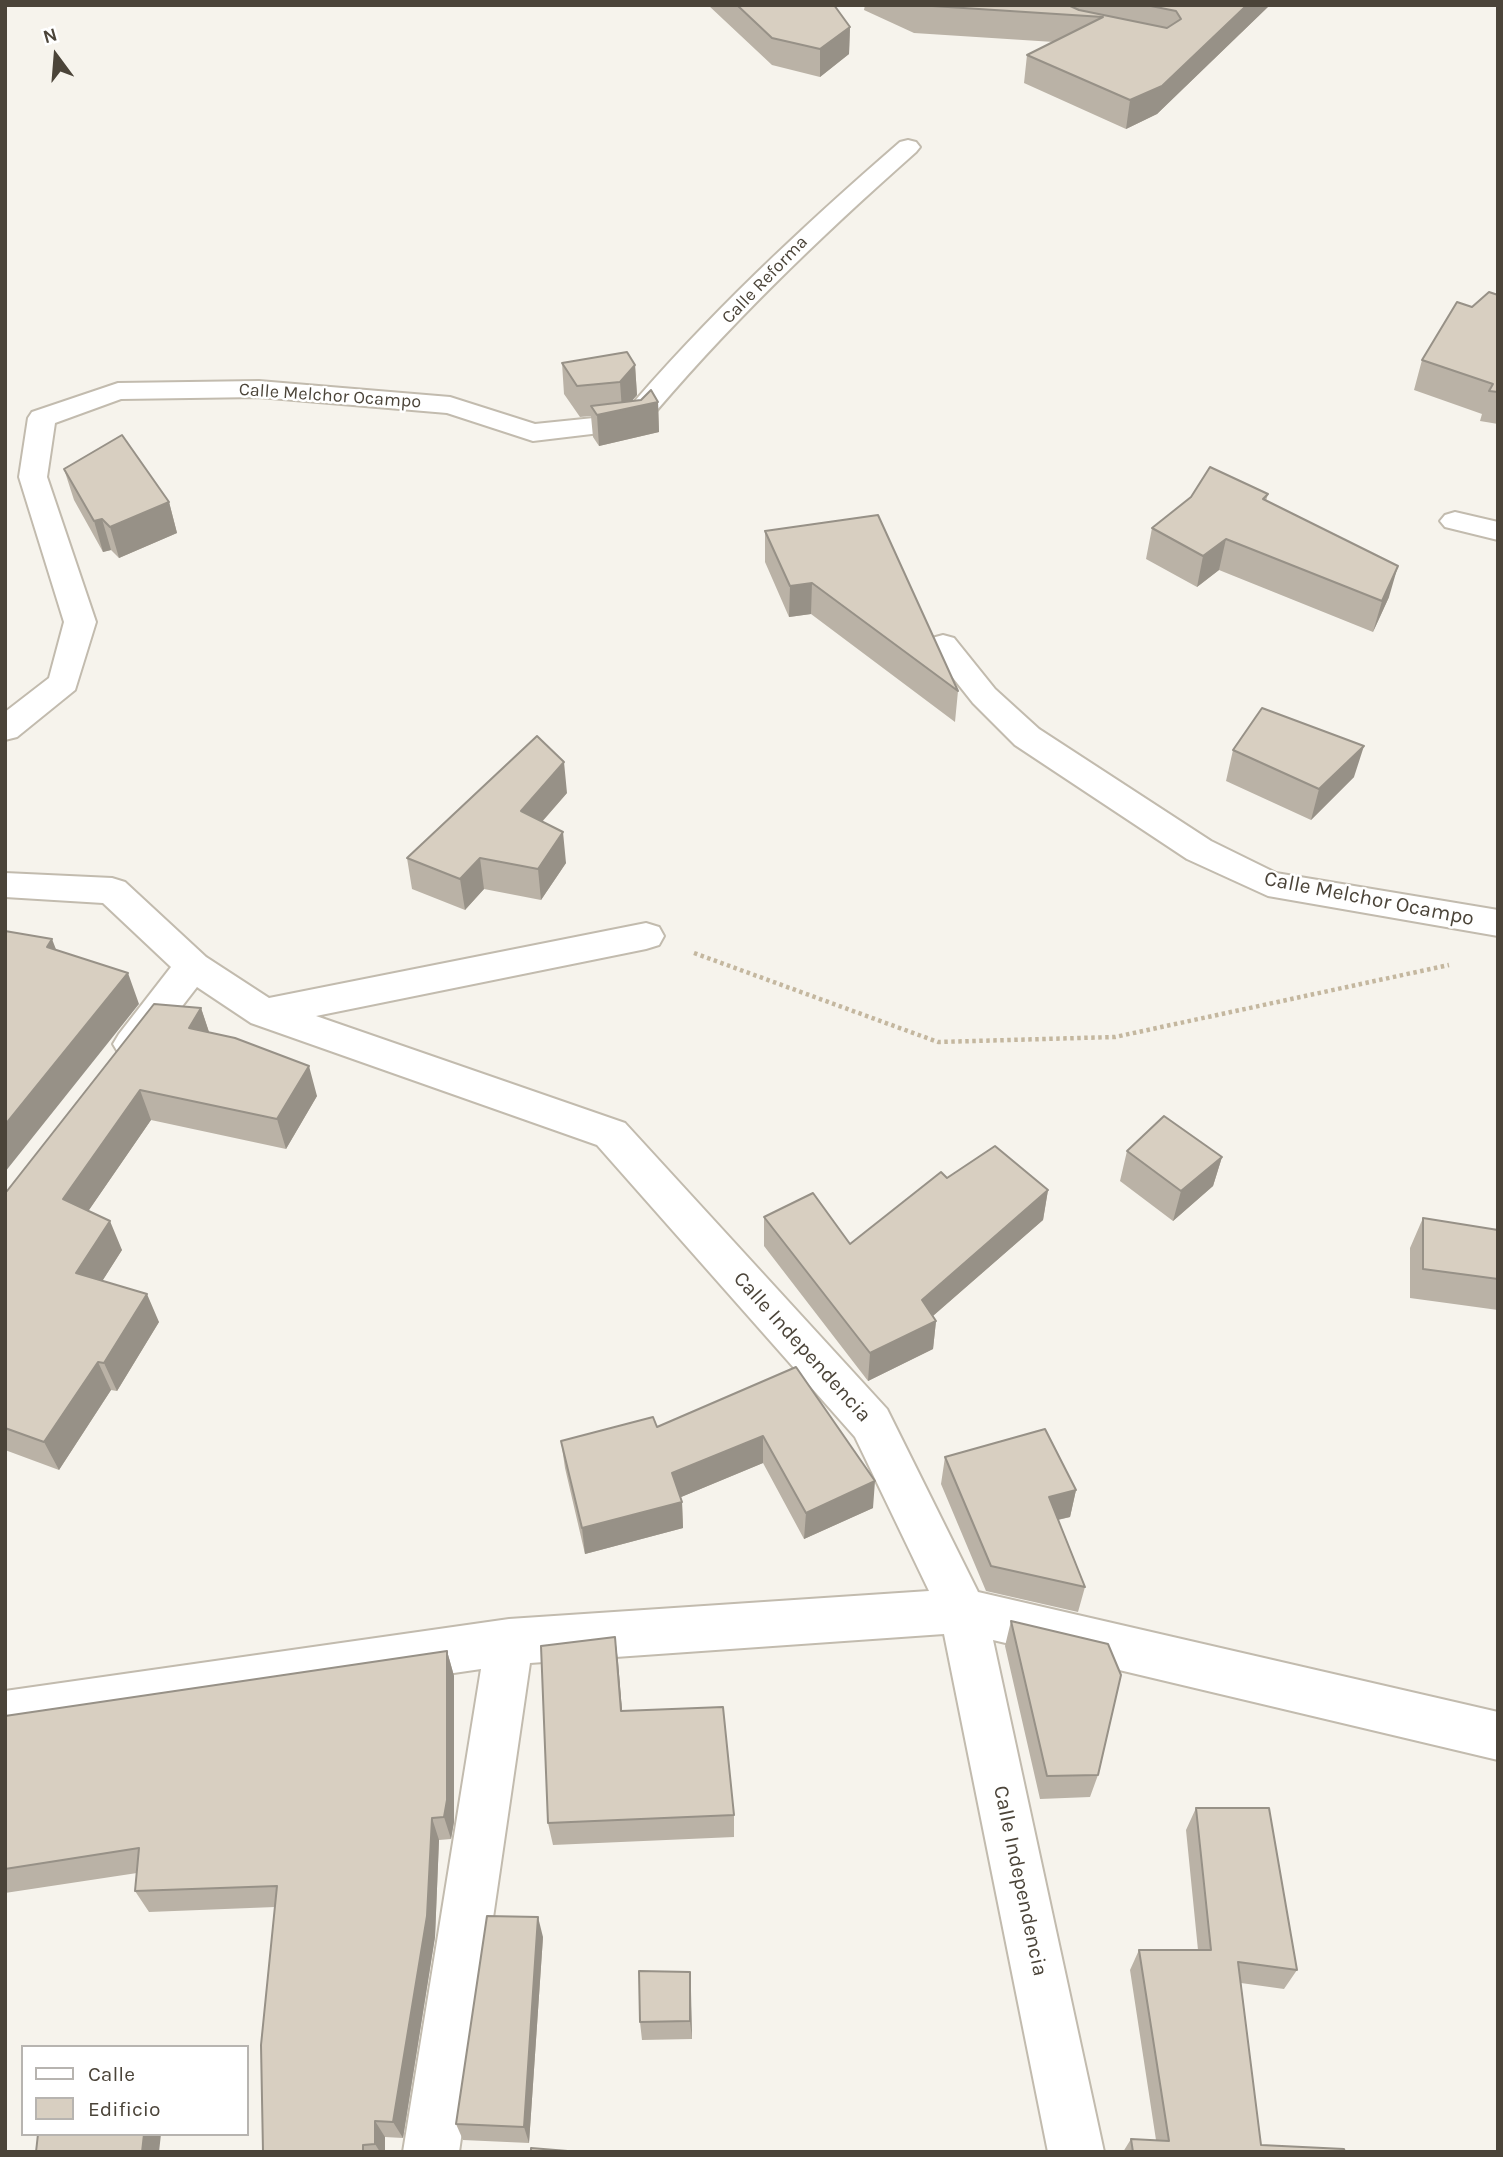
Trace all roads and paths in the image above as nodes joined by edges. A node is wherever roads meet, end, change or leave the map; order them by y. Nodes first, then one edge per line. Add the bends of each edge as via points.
1 (908, 147) dead end
2 (632, 422) joint
3 (1455, 521) dead end
4 (1498, 531) edge
5 (943, 645) dead end
6 (5, 729) edge
7 (5, 885) edge
8 (1498, 923) edge
9 (646, 936) joint
10 (1457, 963) dead end
11 (193, 966) junction
12 (264, 1013) junction
13 (108, 1075) edge
14 (963, 1611) junction
15 (509, 1642) junction
16 (5, 1715) edge
17 (1498, 1736) edge
18 (431, 2152) edge
19 (1076, 2152) edge

1 - 2 street, Calle Reforma via 818,226
2 - 6 street, Calle Melchor Ocampo via 533,433 450,405 259,389 118,391 42,418 33,477 80,622 64,683
3 - 4 street
5 - 8 street, Calle Melchor Ocampo via 984,696 1027,737 1199,850 1268,884
7 - 11 street via 112,891
9 - 10 path via 938,1042 1115,1037
9 - 12 street
11 - 12 street, Calle Independencia
11 - 13 street
12 - 14 street, Calle Independencia via 611,1134 871,1423
14 - 15 street
14 - 17 street
14 - 19 street, Calle Independencia
15 - 16 street
15 - 18 street

